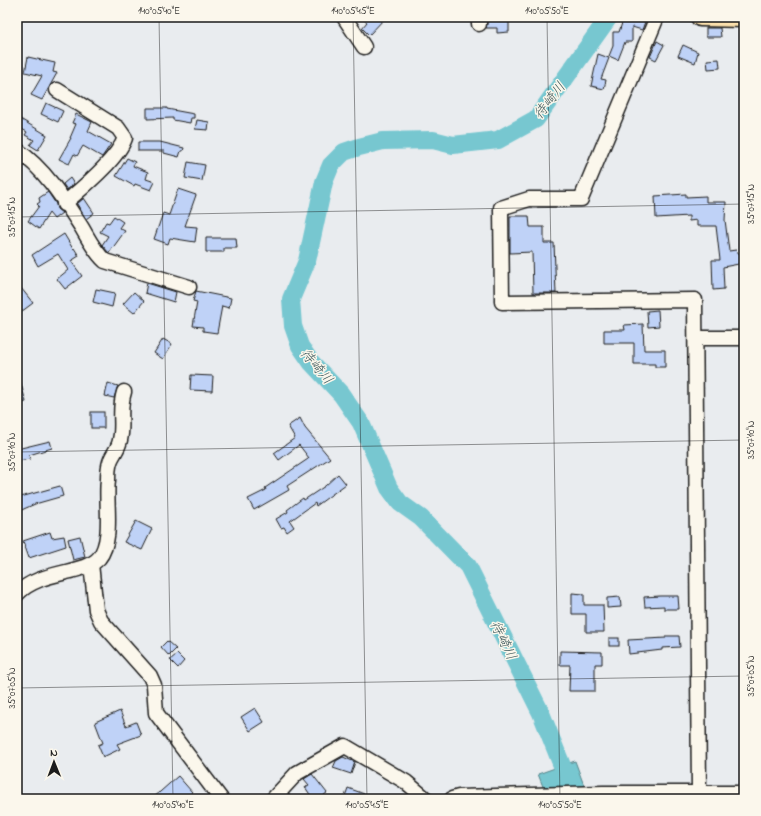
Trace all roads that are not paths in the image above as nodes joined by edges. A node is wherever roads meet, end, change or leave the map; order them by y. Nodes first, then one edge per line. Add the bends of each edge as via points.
1 (344, 17) edge
2 (657, 17) edge
3 (700, 17) edge
4 (744, 18) edge
5 (364, 46) dead end
6 (57, 90) dead end
7 (17, 150) edge
8 (64, 204) junction
9 (189, 287) dead end
10 (697, 338) junction
11 (744, 338) edge
12 (124, 392) dead end
13 (91, 564) junction
14 (18, 588) edge
15 (699, 793) junction
16 (744, 793) edge
17 (221, 799) edge
18 (273, 799) edge
19 (426, 799) edge
20 (452, 799) edge

1 - 5 street
2 - 10 street via 581,199 529,199 501,208 502,302 695,300
3 - 4 main road
6 - 8 street via 118,128 125,138 122,146 94,177
7 - 8 street via 40,169
8 - 9 street via 105,261
10 - 11 street
10 - 15 street
12 - 13 street via 120,410 120,441 110,462 108,476 104,549 99,558
13 - 14 street via 39,578
13 - 17 street via 96,610 101,621 150,676 154,685 156,713
15 - 16 street
15 - 20 street via 602,792
18 - 19 street via 297,773 345,746 406,782

